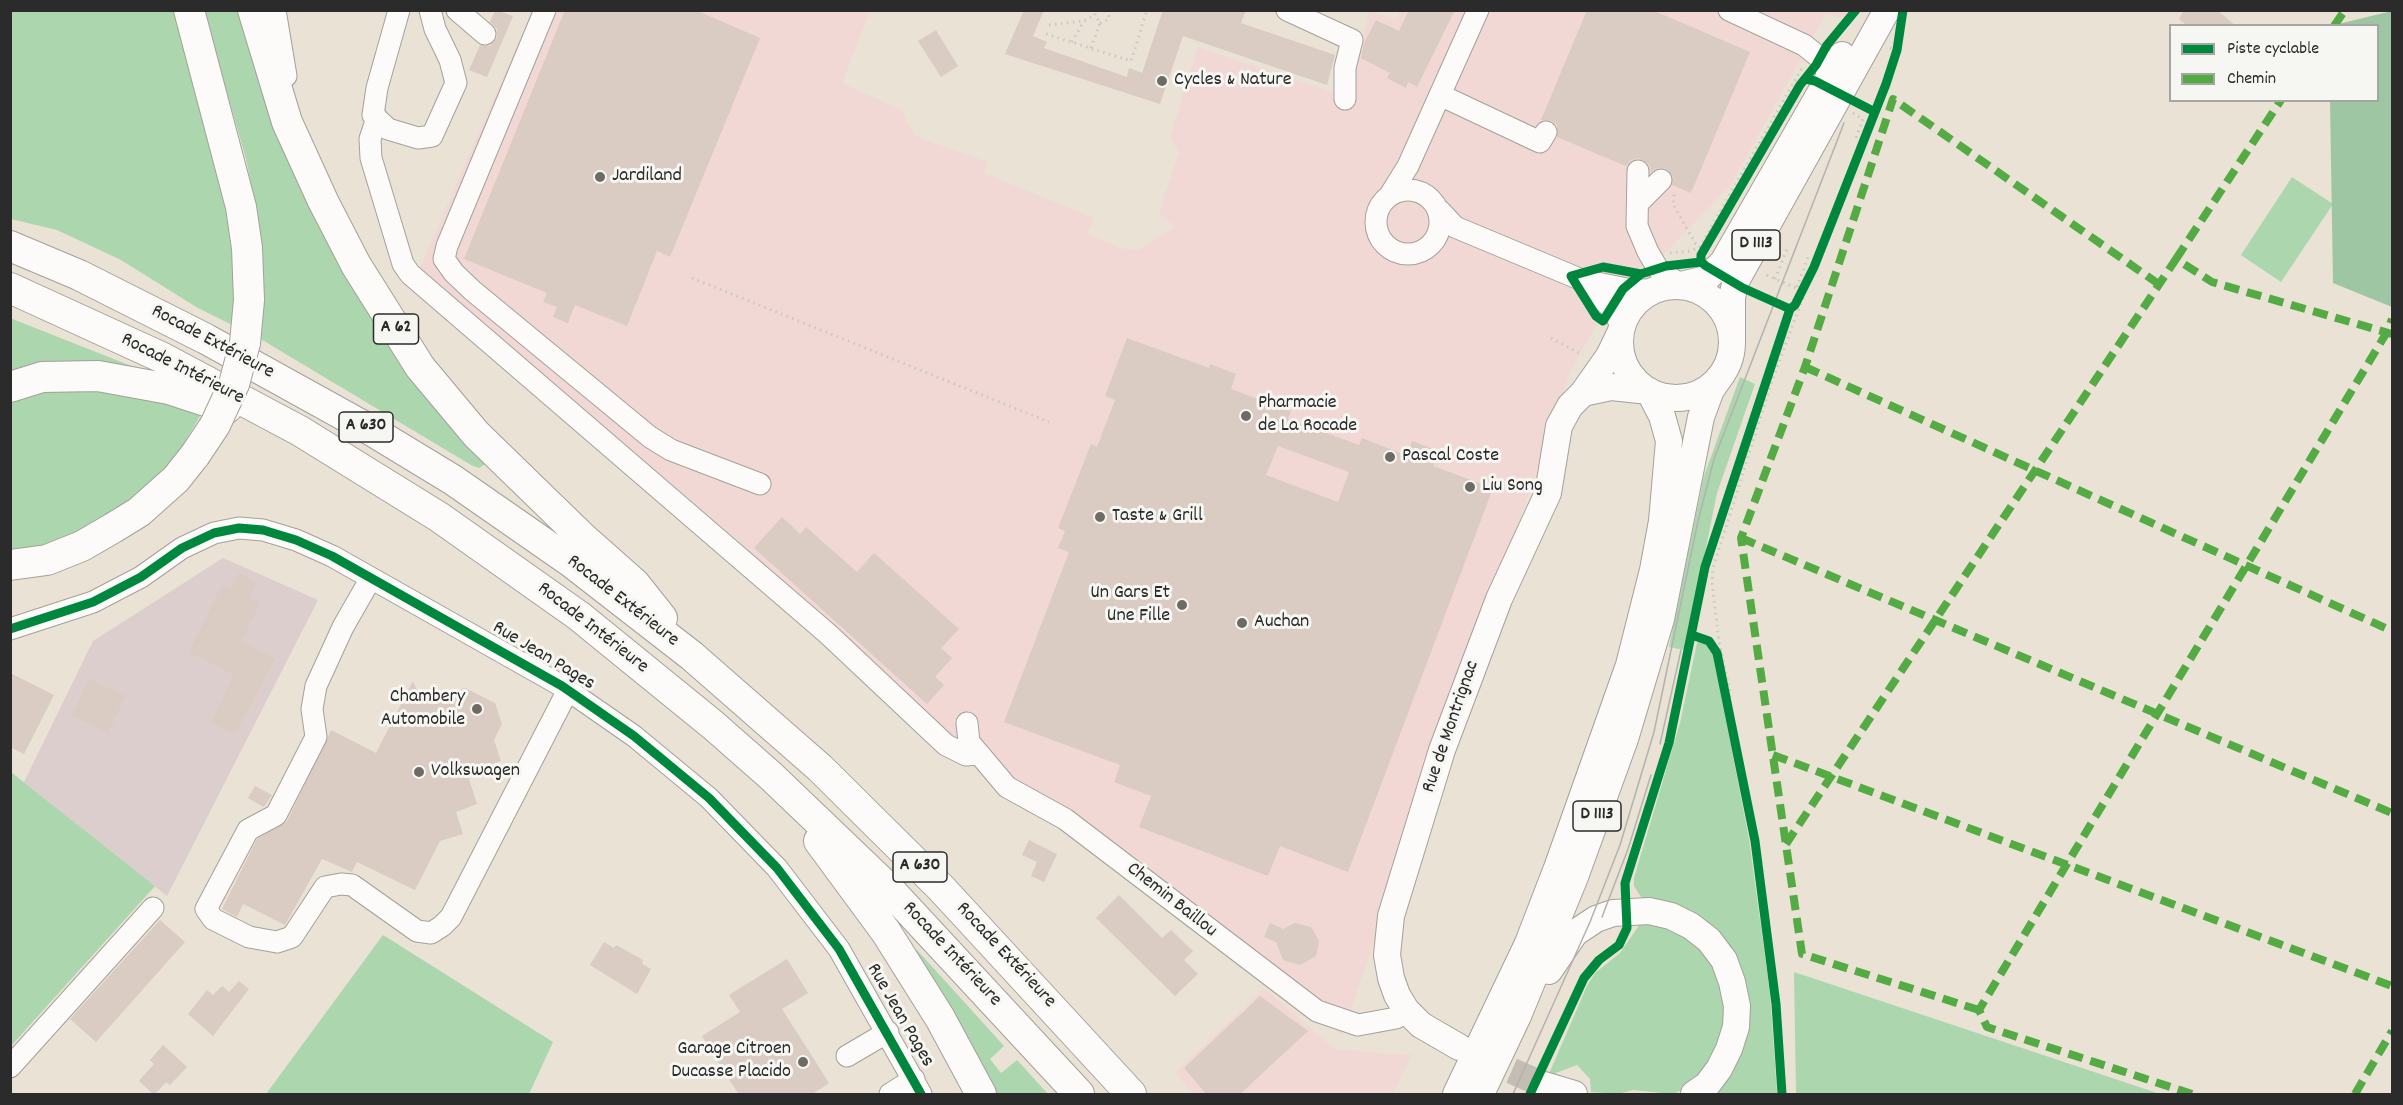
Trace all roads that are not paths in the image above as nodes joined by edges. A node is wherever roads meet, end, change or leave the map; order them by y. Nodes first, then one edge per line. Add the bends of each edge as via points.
1 (189, 10) edge
2 (253, 10) edge
3 (275, 10) edge
4 (399, 10) edge
5 (430, 10) edge
6 (457, 10) edge
7 (545, 10) edge
8 (1287, 10) edge
9 (1478, 10) edge
10 (1729, 10) edge
11 (1868, 10) edge
12 (1887, 10) edge
13 (485, 33) dead end
14 (1821, 74) junction
15 (1440, 95) junction
16 (1345, 99) dead end
17 (376, 118) junction
18 (1546, 132) dead end
19 (1408, 166) junction
20 (1656, 178) road end
21 (1417, 191) junction
22 (1390, 195) junction
23 (1438, 210) junction
24 (1455, 227) junction
25 (1436, 239) junction
26 (10, 246) edge
27 (1717, 260) junction
28 (356, 265) junction
29 (1582, 280) junction
30 (1681, 285) junction
31 (10, 288) edge
32 (1652, 290) junction
33 (1621, 329) junction
34 (1732, 340) junction
35 (1723, 373) junction
36 (10, 387) edge
37 (1649, 391) junction
38 (1583, 393) junction
39 (300, 431) junction
40 (760, 484) dead end
41 (10, 565) edge
42 (371, 578) junction
43 (10, 629) edge
44 (692, 656) junction
45 (568, 690) junction
46 (967, 723) dead end
47 (979, 754) junction
48 (771, 776) junction
49 (153, 908) dead end
50 (1406, 1010) junction
51 (1518, 1016) junction
52 (888, 1032) junction
53 (1459, 1047) tunnel mouth
54 (847, 1056) dead end
55 (10, 1067) edge
56 (918, 1087) edge
57 (890, 1095) edge
58 (981, 1095) edge
59 (1079, 1095) edge
60 (1131, 1095) edge
61 (1456, 1095) edge
62 (1481, 1095) edge
63 (1554, 1095) edge
64 (1574, 1095) edge
65 (1694, 1095) edge

1 - 41 highway, bridge via 241,207 247,248 249,300 245,343 234,384 215,425 195,455 154,499 82,546 46,560
2 - 28 highway, A 62 via 287,122
3 - 28 street via 283,67
4 - 17 street via 377,88 373,115
5 - 17 street via 456,83 432,136 418,138 388,129
6 - 13 street
7 - 40 street via 444,259 473,291 650,437 671,450
8 - 16 street via 1352,40 1345,68
9 - 15 street
10 - 14 street via 1788,36
11 - 14 main road, D 1113
12 - 14 main road, D 1113
14 - 27 main road, D 1113
15 - 18 street via 1540,142
15 - 19 street
17 - 47 street via 370,139 371,158 403,264 410,274 828,634 946,745 966,755
19 - 21 street
19 - 22 street
20 - 30 street via 1638,203 1637,226 1662,274
21 - 22 street
21 - 23 street via 1434,201
22 - 25 street via 1376,219 1384,243 1410,255 1429,247
23 - 24 street
23 - 25 street via 1441,220
24 - 25 street
24 - 29 street
26 - 44 highway, Rocade Extérieure / A 630 via 79,275 206,339 374,432 453,480 571,562
27 - 30 main road, D 1113 via 1706,279
27 - 34 main road, D 1113 via 1732,298
28 - 44 highway, A 62 via 420,367 476,434 635,584
29 - 32 street
29 - 33 street via 1611,308
30 - 32 main road
30 - 34 main road via 1711,298 1730,324
31 - 39 highway, Rocade Intérieure / A 630 via 163,358
32 - 33 main road via 1631,308
33 - 37 main road via 1620,350 1625,367
33 - 38 main road, Rue de Montrignac via 1609,356
34 - 35 main road
35 - 37 main road via 1712,386 1689,396 1665,397
35 - 51 main road, D 1113 via 1701,417 1672,573 1644,680 1575,876
36 - 39 highway via 42,377 98,376 169,389
37 - 38 main road via 1611,387
37 - 61 main road, D 1113 via 1667,431 1666,482 1653,570 1629,665 1528,943
38 - 50 main road, Rue de Montrignac via 1559,426 1548,493 1498,599 1442,750 1391,916 1387,955 1391,978
39 - 48 highway, Rocade Intérieure / A 630 via 439,517 579,616
42 - 43 street, Rue Jean Pages via 296,540 239,528 214,533 182,548 141,577 93,602
42 - 45 street, Rue Jean Pages
42 - 45 street via 316,686 312,709 316,738 276,815 248,830 206,909 213,919 249,936 277,942 292,937 325,887 341,884 352,885 417,931 431,933 451,917
44 - 60 highway, Rocade Extérieure / A 630 via 820,768 941,888
45 - 52 street, Rue Jean Pages via 634,736 709,798 777,867 839,949
46 - 47 street, Chemin Baillou via 969,742
47 - 50 street, Chemin Baillou via 1007,787 1065,819 1317,1011 1358,1025 1396,1018
48 - 58 highway via 886,932 940,1018
48 - 59 highway, Rocade Intérieure / A 630 via 887,887
49 - 55 street
50 - 53 main road, Rue de Montrignac via 1420,1025
51 - 62 main road, D 1113
51 - 65 main road via 1563,947 1581,928 1602,916 1625,911 1649,910 1671,916 1709,940 1724,960 1737,1006 1730,1049 1707,1085
52 - 54 street
52 - 56 street, Rue Jean Pages
56 - 57 street
63 - 64 main road via 1544,1085

